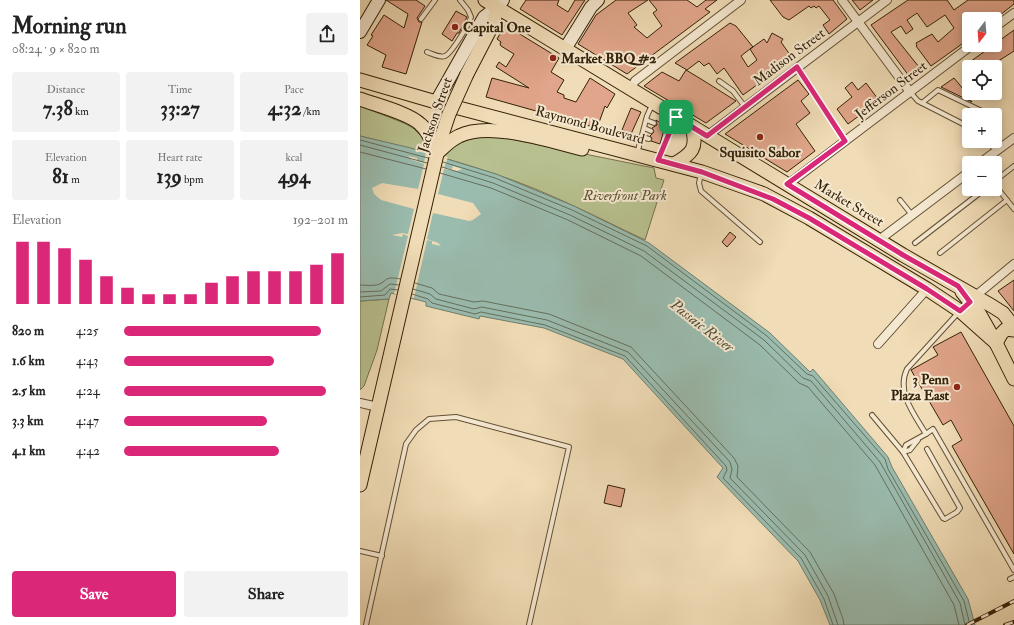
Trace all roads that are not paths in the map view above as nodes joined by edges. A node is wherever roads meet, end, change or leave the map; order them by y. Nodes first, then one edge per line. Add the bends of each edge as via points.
1 (379, 0) edge
2 (435, 0) edge
3 (460, 0) edge
4 (485, 0) edge
5 (598, 0) edge
6 (741, 0) edge
7 (842, 0) edge
8 (887, 0) edge
9 (500, 4) edge
10 (1014, 13) edge
11 (420, 19) dead end
12 (858, 21) junction
13 (1002, 22) edge
14 (360, 32) edge
15 (565, 49) junction
16 (427, 52) dead end
17 (963, 52) edge
18 (797, 67) junction
19 (360, 80) edge
20 (719, 81) dead end
21 (630, 89) junction
22 (910, 92) junction
23 (360, 99) edge
24 (436, 102) junction
25 (654, 103) junction
26 (922, 103) junction
27 (745, 107) junction
28 (975, 108) edge
29 (676, 117) junction
30 (646, 120) junction
31 (654, 123) dead end
32 (962, 123) edge
33 (692, 127) junction
34 (644, 128) junction
35 (651, 131) dead end
36 (707, 136) junction
37 (642, 137) junction
38 (1014, 138) edge
39 (649, 139) dead end
40 (845, 141) junction
41 (439, 144) junction
42 (994, 148) edge
43 (996, 151) junction
44 (637, 154) junction
45 (989, 156) edge
46 (658, 160) junction
47 (674, 164) junction
48 (1014, 166) edge
49 (702, 172) junction
50 (1002, 175) edge
51 (962, 177) edge
52 (787, 184) junction
53 (1002, 194) edge
54 (976, 196) edge
55 (900, 200) dead end
56 (1007, 200) junction
57 (1014, 209) edge
58 (912, 215) junction
59 (879, 240) junction
60 (760, 242) dead end
61 (915, 243) dead end
62 (940, 252) dead end
63 (1014, 264) edge
64 (927, 289) junction
65 (967, 306) junction
66 (979, 313) junction
67 (1013, 326) edge
68 (996, 343) junction
69 (878, 344) dead end
70 (1014, 379) edge
71 (360, 403) edge
72 (378, 408) junction
73 (872, 415) dead end
74 (926, 434) junction
75 (927, 449) dead end
76 (903, 452) junction
77 (360, 485) edge
78 (360, 551) edge
79 (382, 556) junction
80 (1014, 570) edge
81 (366, 625) edge
82 (529, 625) edge

1 - 14 street
2 - 11 lane
3 - 16 lane via 471,17 453,48 445,56
4 - 9 main road, Market Street
5 - 15 street
6 - 21 street via 635,81
7 - 12 street
8 - 12 street, Madison Street
9 - 15 main road, Market Street
9 - 24 street, Jackson Street via 484,17
9 - 41 main road, Jackson Street, bridge via 494,22 467,74
10 - 13 street
12 - 18 street, Madison Street
12 - 22 street
15 - 21 main road, Market Street
17 - 22 street, Jefferson Street
18 - 27 street, Madison Street
18 - 40 lane
19 - 24 main road, Raymond Boulevard
20 - 27 lane via 733,91
21 - 25 main road, Market Street
22 - 26 lane
22 - 40 street, Jefferson Street
23 - 41 main road via 414,119
24 - 44 main road, Raymond Boulevard
25 - 29 main road, Market Street
25 - 30 lane
26 - 28 lane via 938,90
26 - 32 lane
27 - 36 street, Madison Street
29 - 33 main road, Market Street
29 - 46 lane via 667,129
30 - 31 lane
30 - 34 lane
33 - 36 main road, Market Street
33 - 47 main road via 692,152
34 - 35 lane
34 - 37 lane
36 - 52 main road, Market Street
37 - 39 lane
37 - 44 lane
38 - 43 street
40 - 52 street, Jefferson Street
41 - 46 main road via 466,133 495,130 622,158
41 - 72 main road, Jackson Street
42 - 43 lane
43 - 45 street
44 - 46 main road, Raymond Boulevard
46 - 47 main road, Raymond Boulevard
47 - 49 main road, Raymond Boulevard
48 - 50 lane
49 - 52 main road via 731,174 774,189
49 - 60 lane via 699,183 701,191
49 - 64 main road, Raymond Boulevard via 778,201
51 - 58 street
52 - 59 main road, Market Street
53 - 56 lane
54 - 61 lane
55 - 58 lane
56 - 57 lane
56 - 62 lane
58 - 59 street
59 - 65 main road, Market Street via 958,286
63 - 65 street
64 - 65 main road
64 - 69 street
65 - 66 main road
65 - 67 main road via 1003,313
65 - 68 main road
65 - 74 lane via 904,375 904,393
66 - 67 main road
66 - 68 main road
67 - 68 main road via 1001,334
68 - 70 main road
71 - 72 street
72 - 77 main road, Jackson Street
73 - 76 lane
74 - 76 lane via 912,448
74 - 80 lane via 933,430
75 - 76 lane via 960,508 958,512 945,519
78 - 79 lane
79 - 81 lane
79 - 82 lane via 406,444 416,430 429,419 456,417 569,448

